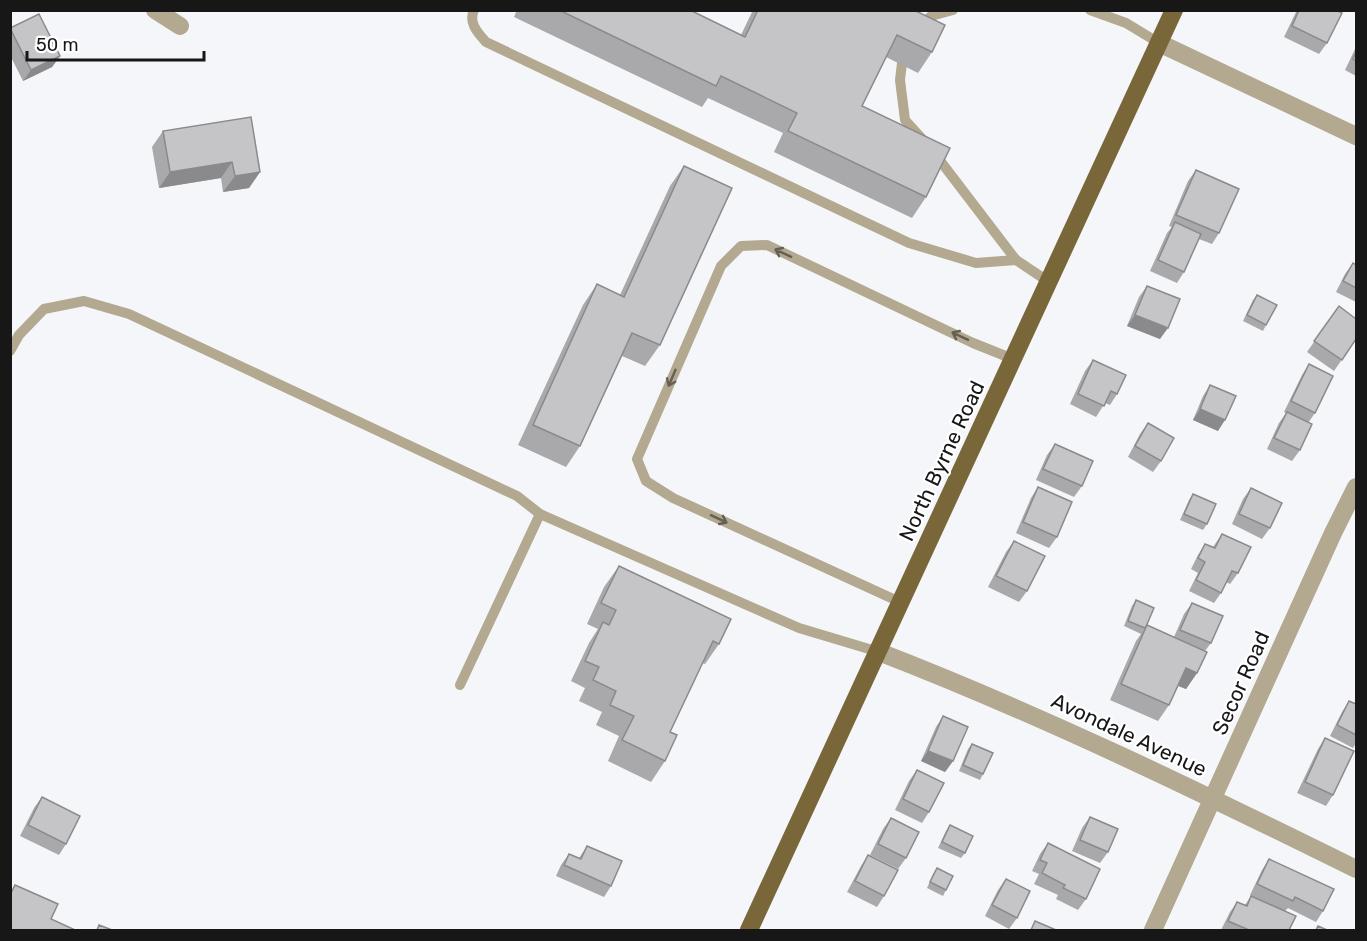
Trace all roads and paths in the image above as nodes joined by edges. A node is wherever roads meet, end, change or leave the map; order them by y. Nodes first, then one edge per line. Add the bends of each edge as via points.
1 (155, 10) edge
2 (474, 10) edge
3 (953, 10) edge
4 (1090, 10) edge
5 (1174, 10) edge
6 (180, 26) dead end
7 (913, 37) edge
8 (1159, 43) junction
9 (902, 63) dead end
10 (1356, 136) edge
11 (1016, 260) junction
12 (1049, 282) junction
13 (10, 351) edge
14 (1013, 359) junction
15 (1356, 487) edge
16 (540, 514) junction
17 (902, 603) junction
18 (879, 652) junction
19 (460, 685) dead end
20 (1214, 799) junction
21 (1356, 869) edge
22 (749, 930) edge
23 (1153, 930) edge

1 - 6 street
2 - 11 lane via 474,28 486,42 909,243 976,263
3 - 7 lane via 923,21
4 - 8 lane via 1126,23
5 - 8 main road, North Byrne Road
8 - 10 street
8 - 12 main road, North Byrne Road
9 - 11 lane via 905,120 952,174
11 - 12 lane
12 - 14 main road, North Byrne Road
13 - 16 lane via 19,335 44,309 84,301 129,314 517,496
14 - 17 main road, North Byrne Road
14 -> 17 lane via 766,245 741,246 721,266 637,459 646,482
15 - 20 street, Secor Road
16 - 18 lane via 799,628
16 - 19 lane
17 - 18 main road, North Byrne Road
18 - 20 street, Avondale Avenue via 962,684
18 - 22 main road, North Byrne Road
20 - 21 street, Avondale Avenue
20 - 23 street, Secor Road

